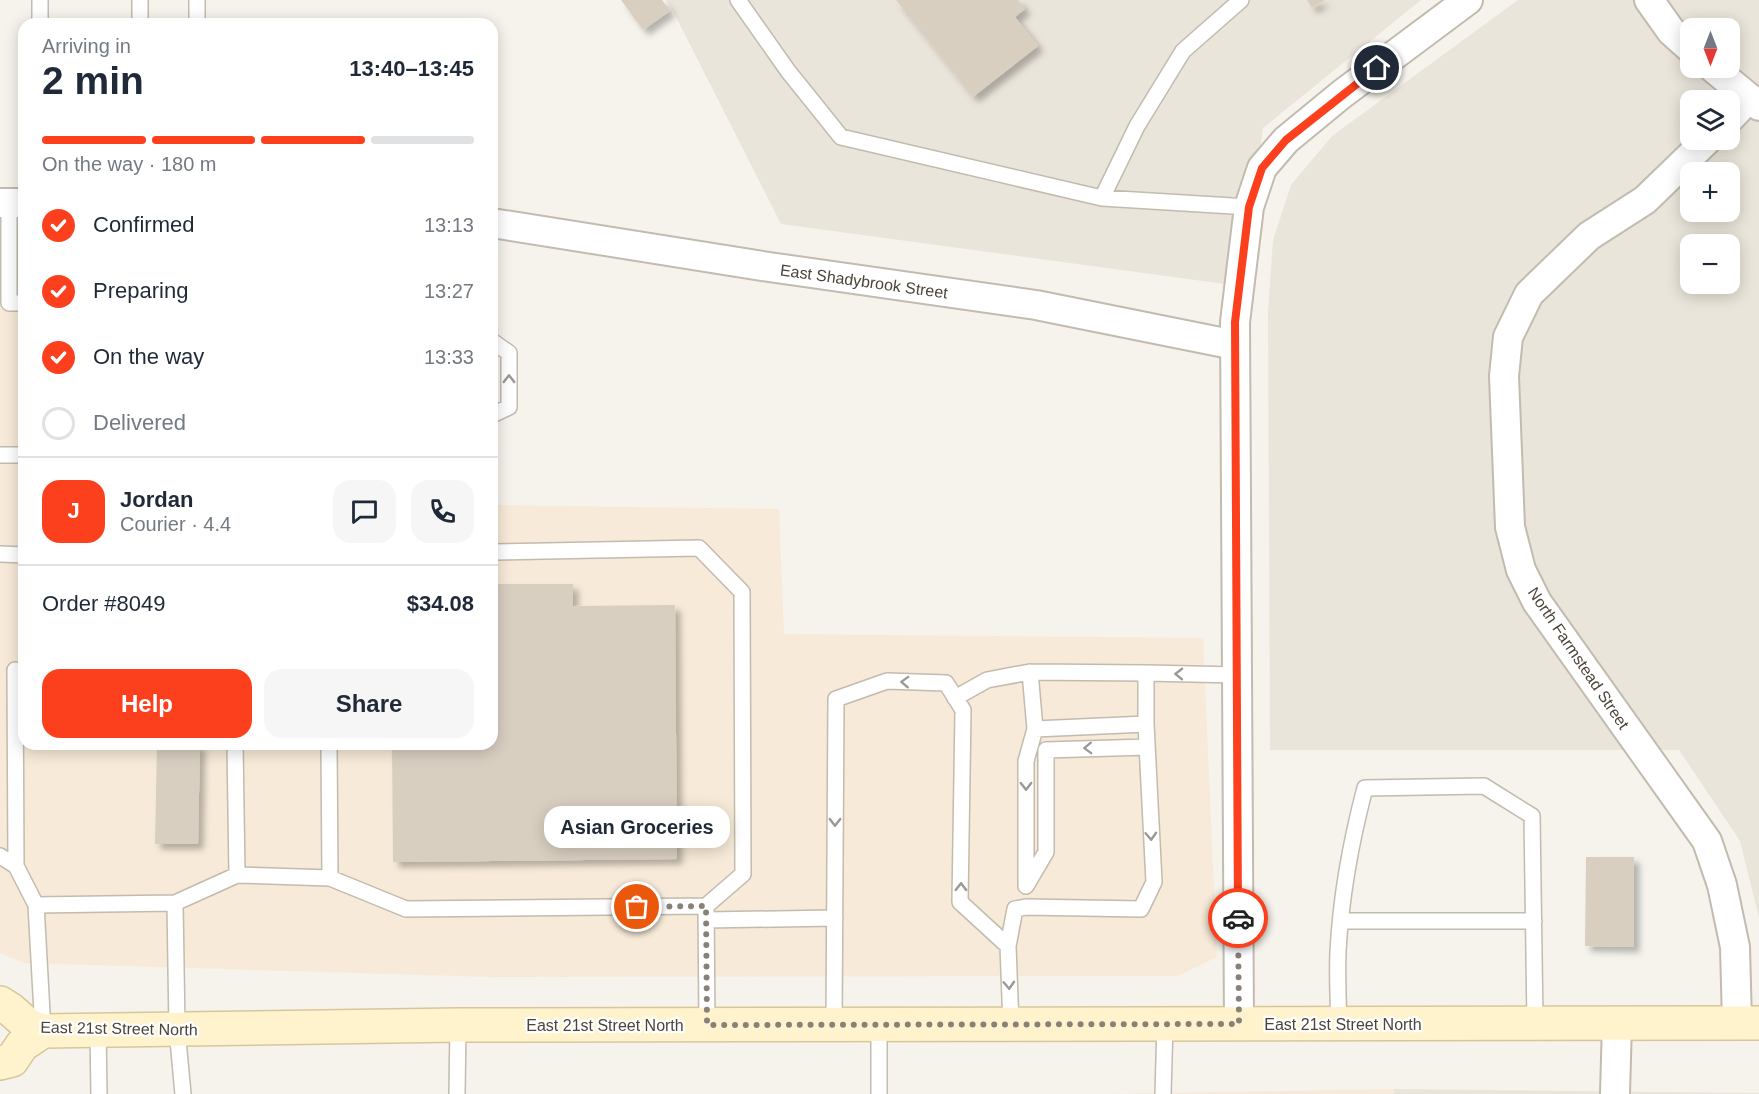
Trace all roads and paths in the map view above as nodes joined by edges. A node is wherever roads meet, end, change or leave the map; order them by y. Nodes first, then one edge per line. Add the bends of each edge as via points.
1 (40, 0) edge
2 (140, 0) edge
3 (197, 0) edge
4 (738, 0) edge
5 (1241, 0) edge
6 (1468, 0) edge
7 (1649, 0) edge
8 (40, 18) edge
9 (140, 18) edge
10 (197, 18) edge
11 (1680, 39) edge
12 (1721, 78) edge
13 (1746, 107) edge
14 (1696, 150) edge
15 (1102, 198) junction
16 (11, 203) edge
17 (1249, 207) junction
18 (498, 224) edge
19 (18, 303) edge
20 (498, 345) edge
21 (1235, 345) junction
22 (498, 412) edge
23 (0, 455) edge
24 (18, 455) edge
25 (498, 552) edge
26 (0, 554) edge
27 (18, 555) edge
28 (13, 670) edge
29 (1030, 672) junction
30 (1146, 673) junction
31 (1237, 675) junction
32 (956, 698) junction
33 (1146, 724) junction
34 (1035, 729) junction
35 (1147, 747) junction
36 (235, 750) edge
37 (329, 750) edge
38 (0, 856) edge
39 (16, 866) junction
40 (237, 875) junction
41 (330, 878) junction
42 (1026, 886) junction
43 (175, 903) junction
44 (36, 905) junction
45 (1026, 907) junction
46 (706, 913) junction
47 (835, 918) junction
48 (1341, 921) junction
49 (1534, 921) junction
50 (1008, 946) junction
51 (0, 1003) edge
52 (1535, 1023) junction
53 (1617, 1023) junction
54 (1748, 1023) edge
55 (1165, 1024) junction
56 (1239, 1024) junction
57 (1339, 1024) junction
58 (458, 1025) junction
59 (707, 1025) junction
60 (834, 1025) junction
61 (879, 1025) junction
62 (1011, 1025) junction
63 (177, 1029) junction
64 (98, 1030) junction
65 (43, 1031) junction
66 (0, 1063) edge
67 (99, 1094) edge
68 (183, 1094) edge
69 (457, 1094) edge
70 (879, 1094) edge
71 (1163, 1094) edge
72 (1616, 1094) edge

1 - 8 lane
2 - 9 lane
3 - 10 lane
4 - 15 lane via 841,137
5 - 15 lane via 1183,51 1137,126
6 - 17 street via 1286,140 1262,168
7 - 11 street
12 - 13 street
14 - 54 street, North Farmstead Street via 1644,200 1589,236 1529,294 1508,337 1504,376 1510,527 1521,570 1537,602 1707,841 1722,885
15 - 17 lane
16 - 19 lane via 9,303
17 - 21 street
18 - 21 street, East Shadybrook Street via 1036,305
22 -> 20 lane via 510,407 510,352
21 - 31 street
23 - 24 lane
25 - 46 lane via 699,548 742,592 743,874
26 - 27 lane
28 - 39 lane
29 - 30 lane
29 - 32 lane via 987,680
29 - 34 lane
31 -> 30 lane
30 - 33 lane
31 - 56 street
32 -> 47 lane via 946,683 887,681 836,699
50 -> 32 lane via 960,902 963,711
33 - 34 lane
33 - 35 lane
34 -> 42 lane via 1026,761
35 -> 42 lane via 1046,750 1046,852
35 -> 45 lane via 1154,882 1141,909
36 - 40 lane
37 - 41 lane
38 - 39 lane
39 - 44 lane
40 - 41 lane
40 - 43 lane
41 - 46 lane via 406,909
42 - 45 lane
43 - 44 lane
43 - 63 lane
44 - 65 lane
45 - 50 lane via 1015,909
46 - 47 lane
46 - 59 lane
47 - 60 lane
48 - 49 lane
48 - 49 lane via 1353,832 1365,788 1484,786 1532,816
48 - 57 lane
49 - 52 lane
50 -> 62 lane
51 - 65 main road, East 21st Street North via 29,1026
52 - 53 main road, East 21st Street North
52 - 57 main road, East 21st Street North
53 - 54 main road, East 21st Street North
53 - 72 street
55 - 56 main road, East 21st Street North
55 - 62 main road, East 21st Street North
55 - 71 lane
56 - 57 main road, East 21st Street North
58 - 59 main road, East 21st Street North
58 - 63 main road, East 21st Street North
58 - 69 lane
59 - 60 main road, East 21st Street North
60 - 61 main road, East 21st Street North
61 - 62 main road, East 21st Street North
61 - 70 lane
63 - 64 main road, East 21st Street North
63 - 68 lane
64 - 65 main road, East 21st Street North
64 - 67 lane
65 - 66 main road via 22,1045 12,1060

